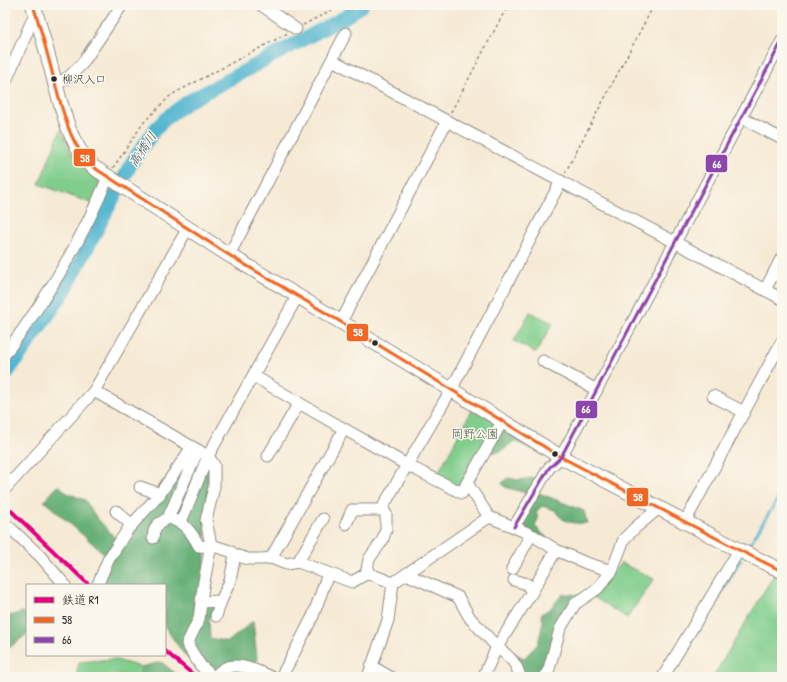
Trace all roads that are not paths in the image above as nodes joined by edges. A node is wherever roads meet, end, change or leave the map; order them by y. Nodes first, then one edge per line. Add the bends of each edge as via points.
1 (122, 5) edge
2 (261, 5) edge
3 (36, 7) edge
4 (296, 29) road end
5 (346, 32) dead end
6 (782, 41) edge
7 (332, 60) junction
8 (8, 68) edge
9 (5, 83) edge
10 (56, 85) junction
11 (742, 118) junction
12 (447, 121) junction
13 (782, 139) edge
14 (108, 177) junction
15 (561, 181) junction
16 (188, 228) junction
17 (675, 242) junction
18 (229, 255) junction
19 (782, 258) edge
20 (765, 290) junction
21 (297, 297) junction
22 (782, 299) edge
23 (341, 322) junction
24 (782, 341) edge
25 (5, 354) edge
26 (543, 361) dead end
27 (254, 376) junction
28 (451, 390) junction
29 (597, 390) junction
30 (94, 391) junction
31 (713, 396) dead end
32 (299, 403) junction
33 (744, 412) junction
34 (502, 422) junction
35 (344, 429) junction
36 (199, 451) junction
37 (268, 456) dead end
38 (561, 457) junction
39 (407, 465) junction
40 (467, 483) junction
41 (140, 487) dead end
42 (5, 489) edge
43 (160, 494) junction
44 (658, 508) junction
45 (383, 510) junction
46 (116, 511) dead end
47 (489, 517) junction
48 (168, 518) junction
49 (323, 519) dead end
50 (181, 522) junction
51 (686, 522) junction
52 (5, 523) edge
53 (346, 524) dead end
54 (132, 525) junction
55 (514, 527) junction
56 (531, 535) junction
57 (153, 538) dead end
58 (211, 546) junction
59 (556, 550) junction
60 (739, 550) junction
61 (235, 555) junction
62 (271, 558) junction
63 (298, 562) junction
64 (612, 571) junction
65 (782, 571) edge
66 (308, 573) dead end
67 (366, 574) junction
68 (406, 574) junction
69 (328, 575) junction
70 (393, 583) junction
71 (64, 584) edge
72 (98, 584) dead end
73 (532, 592) junction
74 (221, 601) junction
75 (201, 602) junction
76 (216, 616) dead end
77 (497, 647) junction
78 (370, 672) edge
79 (216, 675) edge
80 (266, 676) edge
81 (281, 677) edge
82 (390, 677) edge
83 (484, 677) edge
84 (520, 677) edge
85 (545, 677) edge
86 (664, 677) edge

1 - 10 street via 82,64
2 - 4 street
3 - 8 street
3 - 10 main road
5 - 7 street
6 - 11 street
7 - 12 street
7 - 18 street
8 - 9 street
10 - 14 main road via 73,141 88,162
11 - 13 street
11 - 17 street
12 - 15 street
12 - 23 street
14 - 16 main road
14 - 25 street via 95,207 54,281 27,325
15 - 17 street
15 - 28 street
16 - 18 main road
16 - 30 street
17 - 20 street
17 - 29 street
18 - 21 main road
19 - 20 street
20 - 22 street
21 - 23 main road
21 - 27 street
23 - 28 main road
24 - 33 street
26 - 29 street
27 - 32 street
27 - 36 street
28 - 34 main road
28 - 39 street
29 - 38 street
30 - 36 street
30 - 42 street
31 - 33 street
32 - 35 street
32 - 37 street
33 - 51 street
34 - 38 main road
34 - 40 street
35 - 39 street
35 - 62 street
36 - 43 street
36 - 48 street
36 - 50 street
36 - 58 street via 214,465 214,487 206,520
38 - 44 main road
38 - 55 street via 549,468
39 - 40 street via 462,493
39 - 45 street
40 - 47 street
41 - 43 street
43 - 54 street
44 - 51 main road
44 - 64 street via 624,539
45 - 53 street via 352,510
45 - 67 street via 386,514 386,530 382,541 369,559
46 - 54 street
47 - 55 street
47 - 68 street
48 - 50 street
48 - 57 street via 158,525
49 - 63 street
50 - 58 street via 199,546
51 - 60 main road
52 - 71 street via 40,556
54 - 72 street via 108,560
55 - 56 street
56 - 59 street
56 - 73 street via 513,574 527,584
58 - 61 street
58 - 75 street
59 - 64 street
59 - 73 street
60 - 65 main road
60 - 86 street
61 - 62 street via 248,559
61 - 74 street via 230,581
62 - 63 street via 286,564
63 - 69 street
64 - 85 street via 597,589 576,604 560,629 550,669
66 - 69 street
67 - 69 street via 352,582
67 - 70 street
68 - 70 street
68 - 77 street via 458,597 470,618
69 - 81 street via 313,616
70 - 78 street via 388,620
73 - 77 street
74 - 75 street
74 - 76 street
75 - 79 street via 199,619 187,644 200,665
77 - 83 street
77 - 84 street via 511,658
78 - 82 street
79 - 80 street via 233,665

